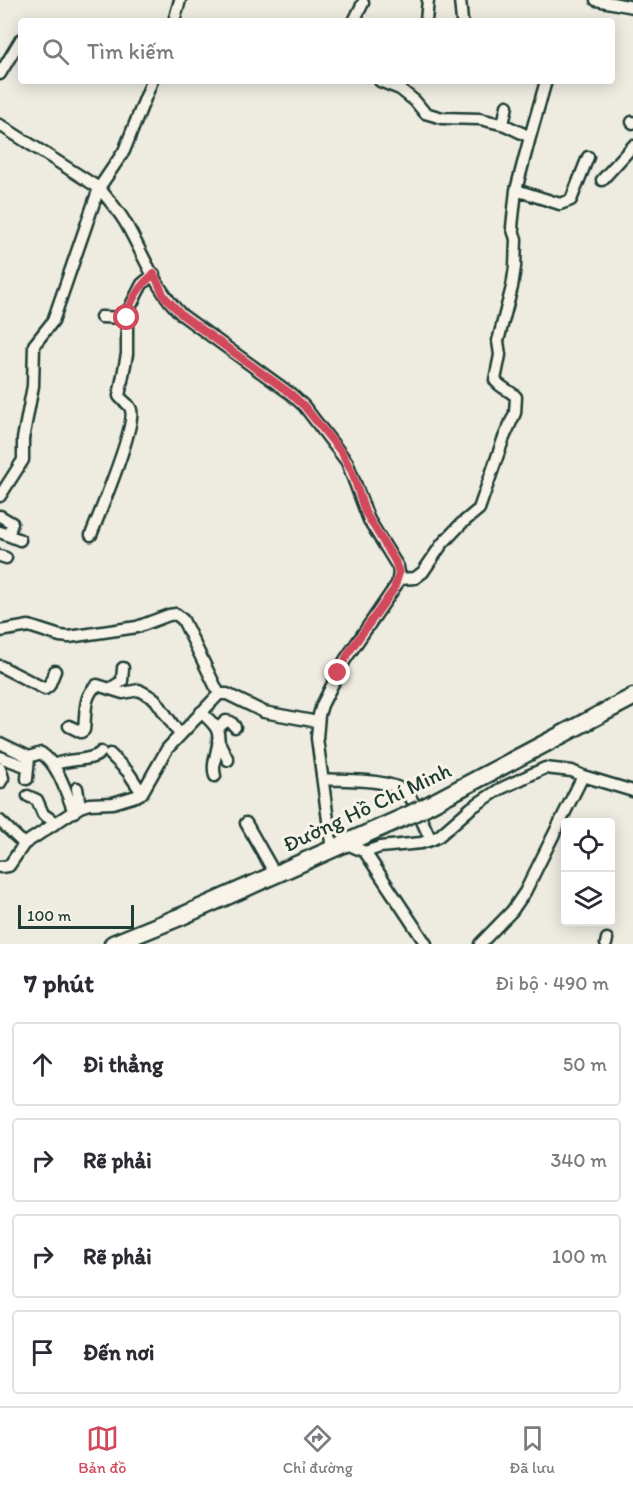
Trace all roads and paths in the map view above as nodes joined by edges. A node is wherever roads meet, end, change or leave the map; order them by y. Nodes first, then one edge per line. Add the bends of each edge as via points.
1 (180, 0) edge
2 (428, 0) edge
3 (460, 0) edge
4 (596, 0) edge
5 (363, 3) dead end
6 (633, 7) edge
7 (175, 18) edge
8 (356, 18) edge
9 (426, 18) edge
10 (462, 18) edge
11 (18, 44) edge
12 (0, 75) edge
13 (151, 84) edge
14 (388, 84) edge
15 (545, 84) edge
16 (507, 106) dead end
17 (502, 124) junction
18 (1, 128) edge
19 (530, 137) junction
20 (633, 146) edge
21 (588, 157) dead end
22 (602, 180) dead end
23 (99, 188) junction
24 (516, 190) junction
25 (154, 274) junction
26 (101, 317) dead end
27 (127, 318) junction
28 (0, 496) edge
29 (0, 516) edge
30 (5, 531) edge
31 (91, 535) dead end
32 (20, 540) dead end
33 (399, 579) junction
34 (0, 631) edge
35 (0, 666) edge
36 (123, 668) dead end
37 (55, 671) dead end
38 (110, 689) junction
39 (219, 694) junction
40 (633, 697) edge
41 (201, 712) junction
42 (318, 722) junction
43 (69, 726) dead end
44 (235, 727) dead end
45 (217, 729) junction
46 (180, 735) junction
47 (218, 740) junction
48 (0, 746) edge
49 (0, 757) edge
50 (228, 760) dead end
51 (53, 765) junction
52 (0, 768) edge
53 (28, 768) junction
54 (215, 776) dead end
55 (583, 777) junction
56 (322, 778) junction
57 (0, 783) edge
58 (77, 788) dead end
59 (633, 791) edge
60 (142, 793) junction
61 (28, 796) dead end
62 (77, 810) junction
63 (2, 823) edge
64 (56, 823) junction
65 (246, 823) dead end
66 (1, 837) edge
67 (431, 840) junction
68 (24, 844) junction
69 (339, 847) junction
70 (365, 852) junction
71 (0, 867) edge
72 (275, 874) junction
73 (113, 944) edge
74 (426, 944) edge
75 (480, 944) edge

1 - 7 street
2 - 9 street
3 - 10 street
4 - 6 street
5 - 8 street
11 - 12 street
13 - 23 street via 124,151
14 - 17 street via 400,89 425,113
15 - 19 street
16 - 17 street
17 - 19 street
18 - 23 street
19 - 24 street
20 - 22 street
21 - 24 street via 571,200 560,204
23 - 25 street
23 - 28 street via 53,321 33,348 26,466
24 - 33 street via 512,227 516,239 515,267 498,341 500,356 495,380 516,397 515,413 479,509 442,544 415,579
25 - 27 street via 142,284
25 - 33 street via 164,296 182,315 291,394 316,419 347,462 369,520 398,567
26 - 27 street
27 - 31 street via 128,351 119,396 132,414 121,459
29 - 30 street via 12,523
30 - 32 street
33 - 42 street via 345,660 322,705
34 - 39 street via 29,626 69,637 137,627 176,614 183,620
35 - 37 street via 45,689
36 - 38 street via 122,681
38 - 43 street via 97,685 92,690 85,706 83,731
38 - 46 street via 123,693 139,690 155,699
39 - 41 street
39 - 42 street via 227,694 260,711
40 - 69 highway, Đường Hồ Chí Minh via 416,812
41 - 45 street
41 - 46 street
42 - 56 street
44 - 45 street via 226,721
45 - 47 street
46 - 60 street
47 - 50 street
47 - 54 street
48 - 53 street
49 - 53 street
51 - 53 street via 41,753
51 - 60 street via 105,753 128,772
51 - 62 street
52 - 57 street
55 - 59 street
55 - 67 street via 559,768 526,775 471,808
55 - 75 street via 525,892
56 - 67 street via 396,786 409,795
56 - 69 street
58 - 62 street
60 - 62 street
61 - 64 street via 37,800 44,814
62 - 64 street
63 - 66 street
63 - 68 street
64 - 68 street
65 - 72 street
67 - 70 street
68 - 71 street via 9,866
69 - 70 street
69 - 72 highway, Đường Hồ Chí Minh
70 - 74 street
72 - 73 highway, Đường Hồ Chí Minh

